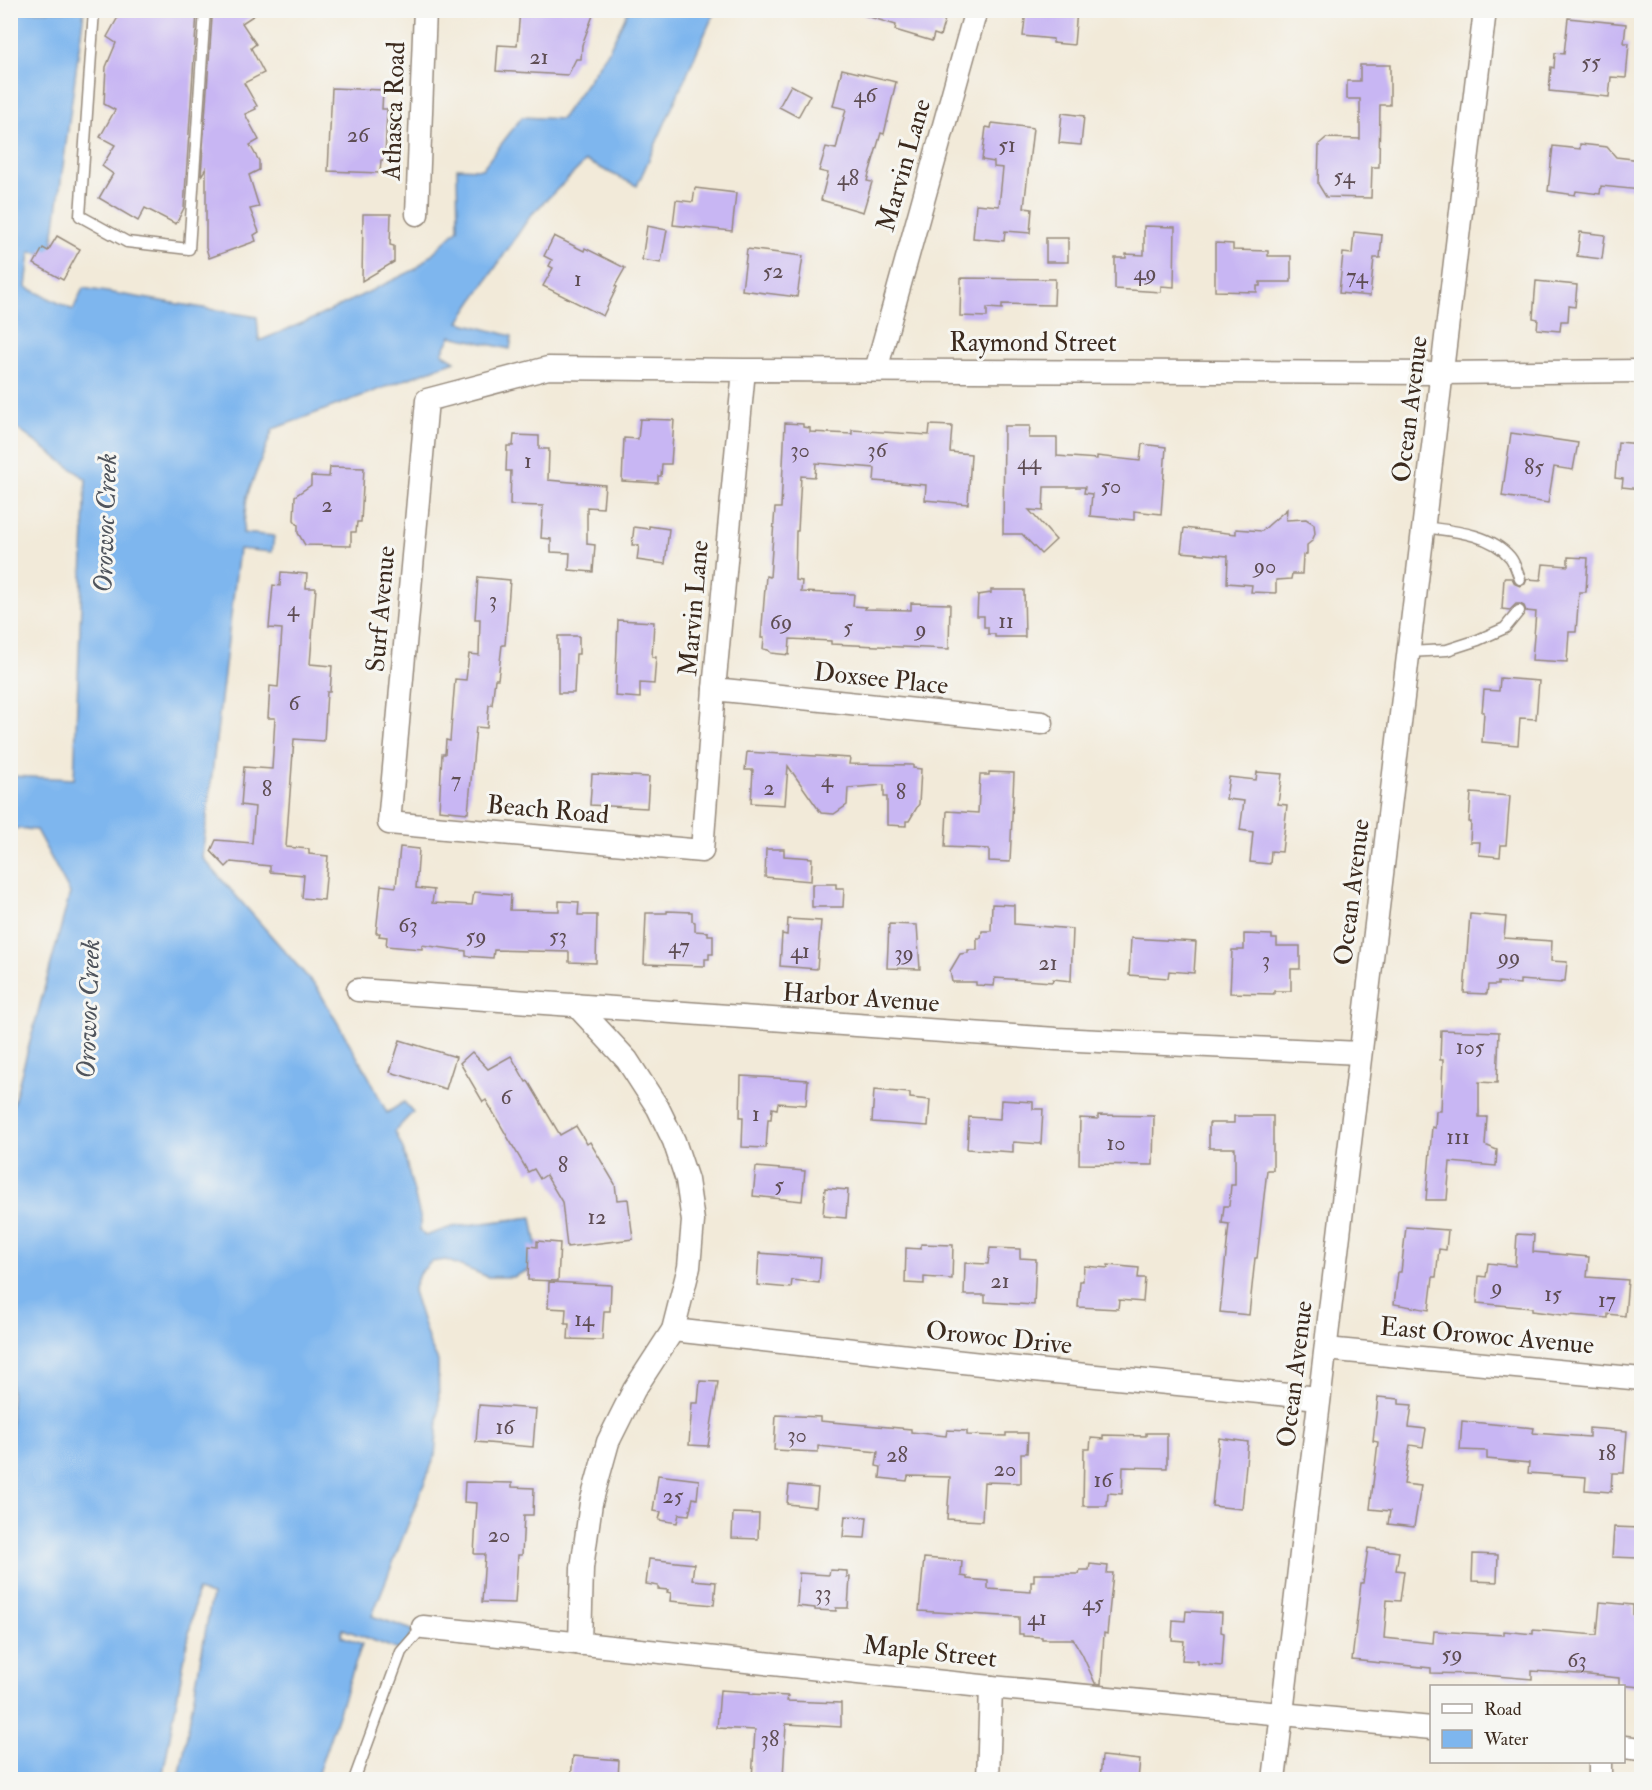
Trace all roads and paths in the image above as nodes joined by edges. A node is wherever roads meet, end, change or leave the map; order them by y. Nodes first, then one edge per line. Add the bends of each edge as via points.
1 (94, 10) edge
2 (205, 10) edge
3 (425, 10) edge
4 (976, 10) edge
5 (1485, 10) edge
6 (417, 214) dead end
7 (744, 370) junction
8 (876, 370) junction
9 (1641, 371) edge
10 (1442, 373) junction
11 (427, 400) joint
12 (1424, 527) junction
13 (1520, 579) dead end
14 (1519, 611) dead end
15 (1408, 652) junction
16 (714, 689) junction
17 (1042, 723) dead end
18 (389, 823) joint
19 (702, 851) joint
20 (358, 990) dead end
21 (576, 1005) junction
22 (1360, 1053) junction
23 (673, 1330) junction
24 (1326, 1349) junction
25 (1641, 1379) edge
26 (1319, 1398) junction
27 (423, 1627) joint
28 (580, 1644) junction
29 (991, 1686) junction
30 (1282, 1713) junction
31 (1430, 1728) edge
32 (1625, 1747) edge
33 (1641, 1749) edge
34 (1600, 1763) edge
35 (354, 1779) edge
36 (988, 1779) edge
37 (1274, 1779) edge
38 (1600, 1779) edge

1 - 2 lane via 80,216 128,242 189,249
3 - 6 street, Athasca Road
4 - 8 street, Marvin Lane
5 - 10 street, Ocean Avenue
7 - 8 street, Raymond Street
7 - 11 street, Raymond Street via 548,368
7 - 16 street, Marvin Lane
8 - 10 street, Raymond Street
9 - 10 street, Raymond Street
10 - 12 street, Ocean Avenue
11 - 18 street, Surf Avenue
12 - 13 lane via 1490,541 1511,558
12 - 15 street, Ocean Avenue
14 - 15 lane via 1505,628 1478,640 1446,650
15 - 22 street, Ocean Avenue
16 - 17 street, Doxsee Place
16 - 19 street, Marvin Lane
18 - 19 street, Beach Road
20 - 21 street, Harbor Avenue
21 - 22 street, Harbor Avenue via 1056,1039
21 - 23 street via 627,1060 658,1108 687,1180 693,1221 689,1267
22 - 24 street, Ocean Avenue
23 - 26 street, Orowoc Drive
23 - 28 street via 634,1390 608,1442 591,1503 582,1568
24 - 25 street, East Orowoc Avenue
24 - 26 street, Ocean Avenue
26 - 30 street, Ocean Avenue
27 - 28 street, Maple Street
27 - 35 lane via 401,1652
28 - 29 street, Maple Street
29 - 30 street, Maple Street
29 - 36 street
30 - 31 street, Maple Street
30 - 37 street, Ocean Avenue
32 - 33 street
34 - 38 street

